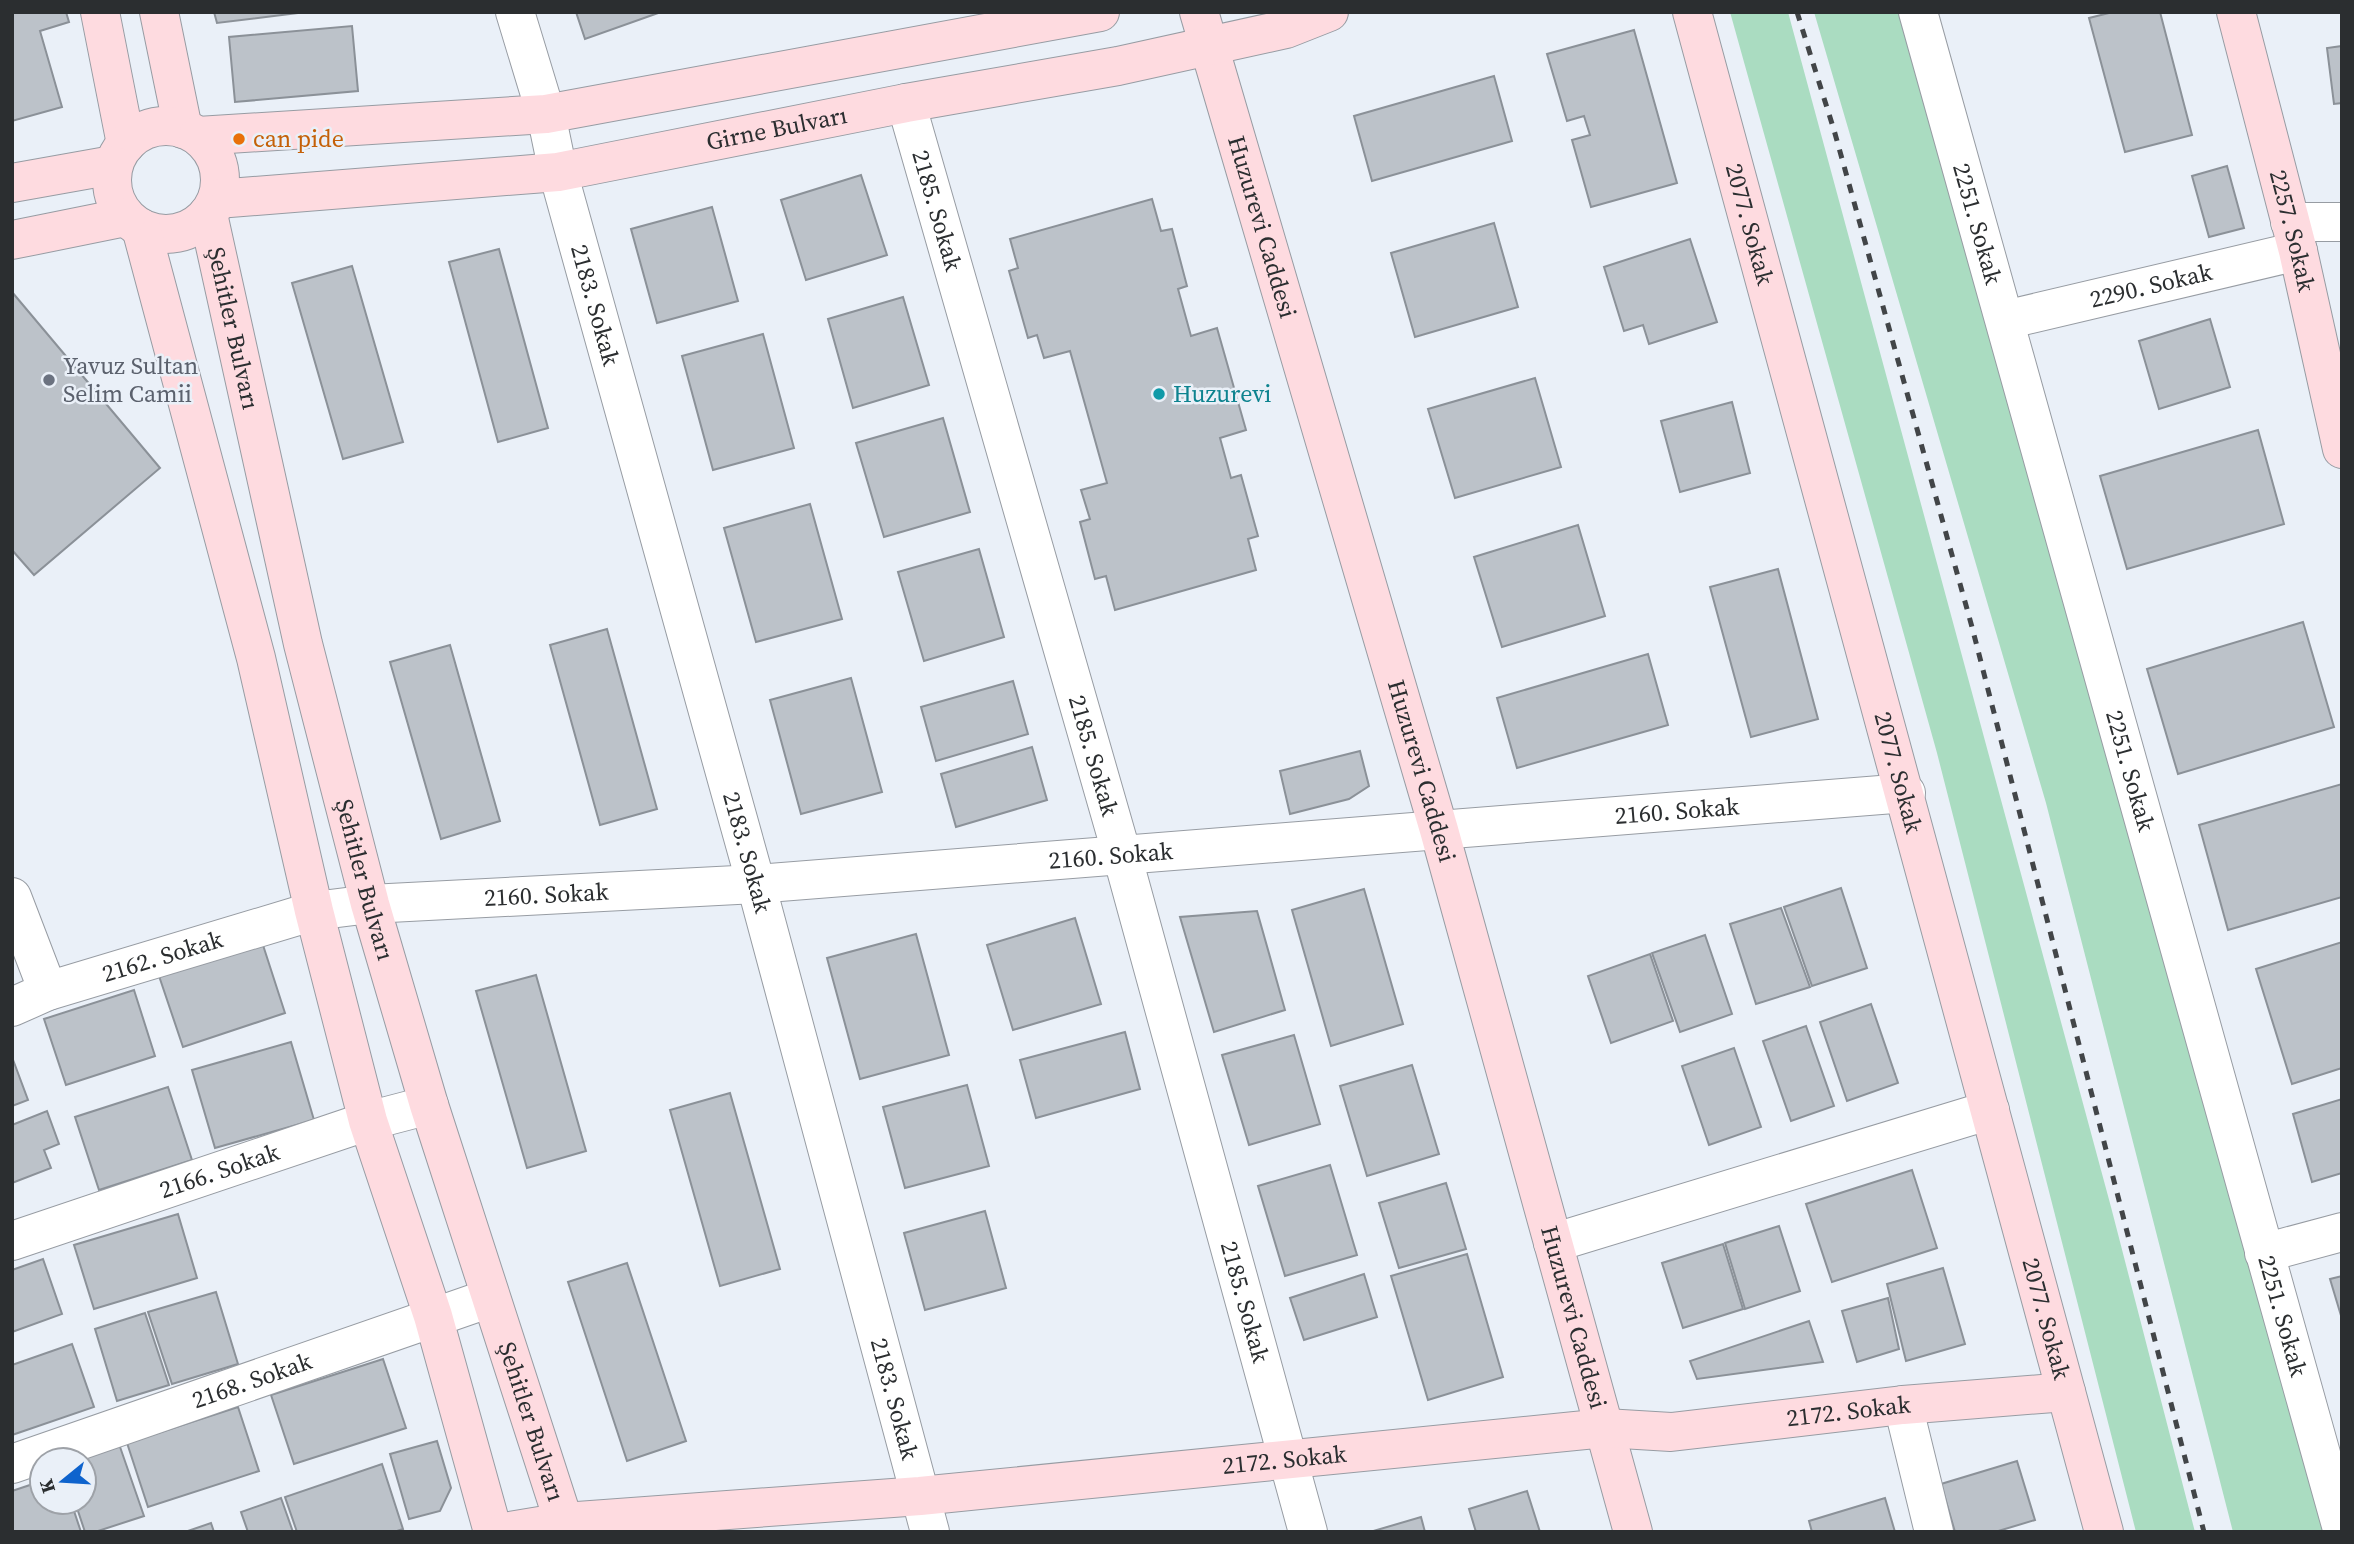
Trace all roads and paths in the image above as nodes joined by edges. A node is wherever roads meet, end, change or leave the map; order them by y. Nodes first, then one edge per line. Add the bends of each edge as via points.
1 (100, 12) edge
2 (159, 12) edge
3 (515, 12) edge
4 (1100, 12) edge
5 (1329, 12) edge
6 (1692, 12) edge
7 (1918, 12) edge
8 (2236, 12) edge
9 (1205, 29) edge
10 (906, 103) junction
11 (546, 114) junction
12 (191, 133) junction
13 (119, 154) junction
14 (558, 172) junction
15 (12, 183) edge
16 (212, 207) junction
17 (2342, 222) edge
18 (134, 223) junction
19 (2294, 237) junction
20 (12, 240) edge
21 (2005, 320) junction
22 (2342, 449) edge
23 (1906, 793) junction
24 (1439, 830) junction
25 (1122, 855) junction
26 (756, 884) junction
27 (12, 897) edge
28 (370, 904) junction
29 (314, 911) junction
30 (48, 991) junction
31 (12, 1007) edge
32 (429, 1105) junction
33 (1990, 1110) junction
34 (368, 1121) junction
35 (2342, 1232) edge
36 (12, 1241) edge
37 (1553, 1243) junction
38 (2264, 1253) junction
39 (490, 1298) junction
40 (433, 1316) junction
41 (2066, 1392) junction
42 (1903, 1405) junction
43 (1605, 1428) junction
44 (1287, 1458) junction
45 (12, 1464) edge
46 (925, 1514) edge
47 (566, 1527) edge
48 (2342, 1530) edge
49 (493, 1532) edge
50 (504, 1532) edge
51 (1308, 1532) edge
52 (1633, 1532) edge
53 (1934, 1532) edge
54 (2104, 1532) edge

1 - 13 main road
2 - 12 main road, Şehitler Bulvarı
3 - 11 street, 2183. Sokak
4 - 11 main road
5 - 9 main road, Girne Bulvarı via 1286,30
6 - 23 main road, 2077. Sokak
7 - 21 street, 2251. Sokak
8 - 19 main road, 2257. Sokak
9 - 10 main road, Girne Bulvarı via 1118,66
9 - 24 main road, Huzurevi Caddesi
10 - 14 main road, Girne Bulvarı
10 - 25 street, 2185. Sokak
11 - 12 main road
11 - 14 street, 2183. Sokak
12 - 13 main road via 166,125 149,128
12 - 16 main road, Şehitler Bulvarı via 210,149 218,165 220,182
13 - 15 main road
13 - 18 main road via 111,183 116,201
14 - 16 main road, Girne Bulvarı
14 - 26 street, 2183. Sokak
16 - 18 main road, Şehitler Bulvarı via 194,227 177,233 158,234
16 - 28 main road, Şehitler Bulvarı via 303,643
17 - 19 street, 2290. Sokak
18 - 20 main road
18 - 29 main road via 256,658
19 - 21 street, 2290. Sokak
19 - 22 main road, 2257. Sokak
21 - 38 street, 2251. Sokak
23 - 24 street, 2160. Sokak
23 - 33 main road, 2077. Sokak
24 - 25 street, 2160. Sokak
24 - 37 main road, Huzurevi Caddesi
25 - 26 street, 2160. Sokak
25 - 44 street, 2185. Sokak
26 - 28 street, 2160. Sokak
26 - 46 street, 2183. Sokak
27 - 30 street
28 - 29 street, 2160. Sokak
28 - 32 main road, Şehitler Bulvarı
29 - 30 street, 2162. Sokak
29 - 34 main road
30 - 31 street, 2162. Sokak
32 - 34 street, 2166. Sokak
32 - 39 main road, Şehitler Bulvarı
33 - 37 street
33 - 41 main road, 2077. Sokak
34 - 36 street, 2166. Sokak
34 - 40 main road
35 - 38 street
37 - 43 main road, Huzurevi Caddesi
38 - 48 street, 2251. Sokak
39 - 40 street, 2168. Sokak
39 - 47 main road, Şehitler Bulvarı
40 - 45 street, 2168. Sokak
40 - 49 main road
41 - 42 main road, 2172. Sokak
41 - 54 main road, 2077. Sokak
42 - 43 main road, 2172. Sokak via 1671,1432
42 - 53 street
43 - 44 main road, 2172. Sokak
43 - 52 main road, Huzurevi Caddesi
44 - 46 main road, 2172. Sokak
44 - 51 street, 2185. Sokak
46 - 47 main road, 2172. Sokak
47 - 50 main road, 2172. Sokak

